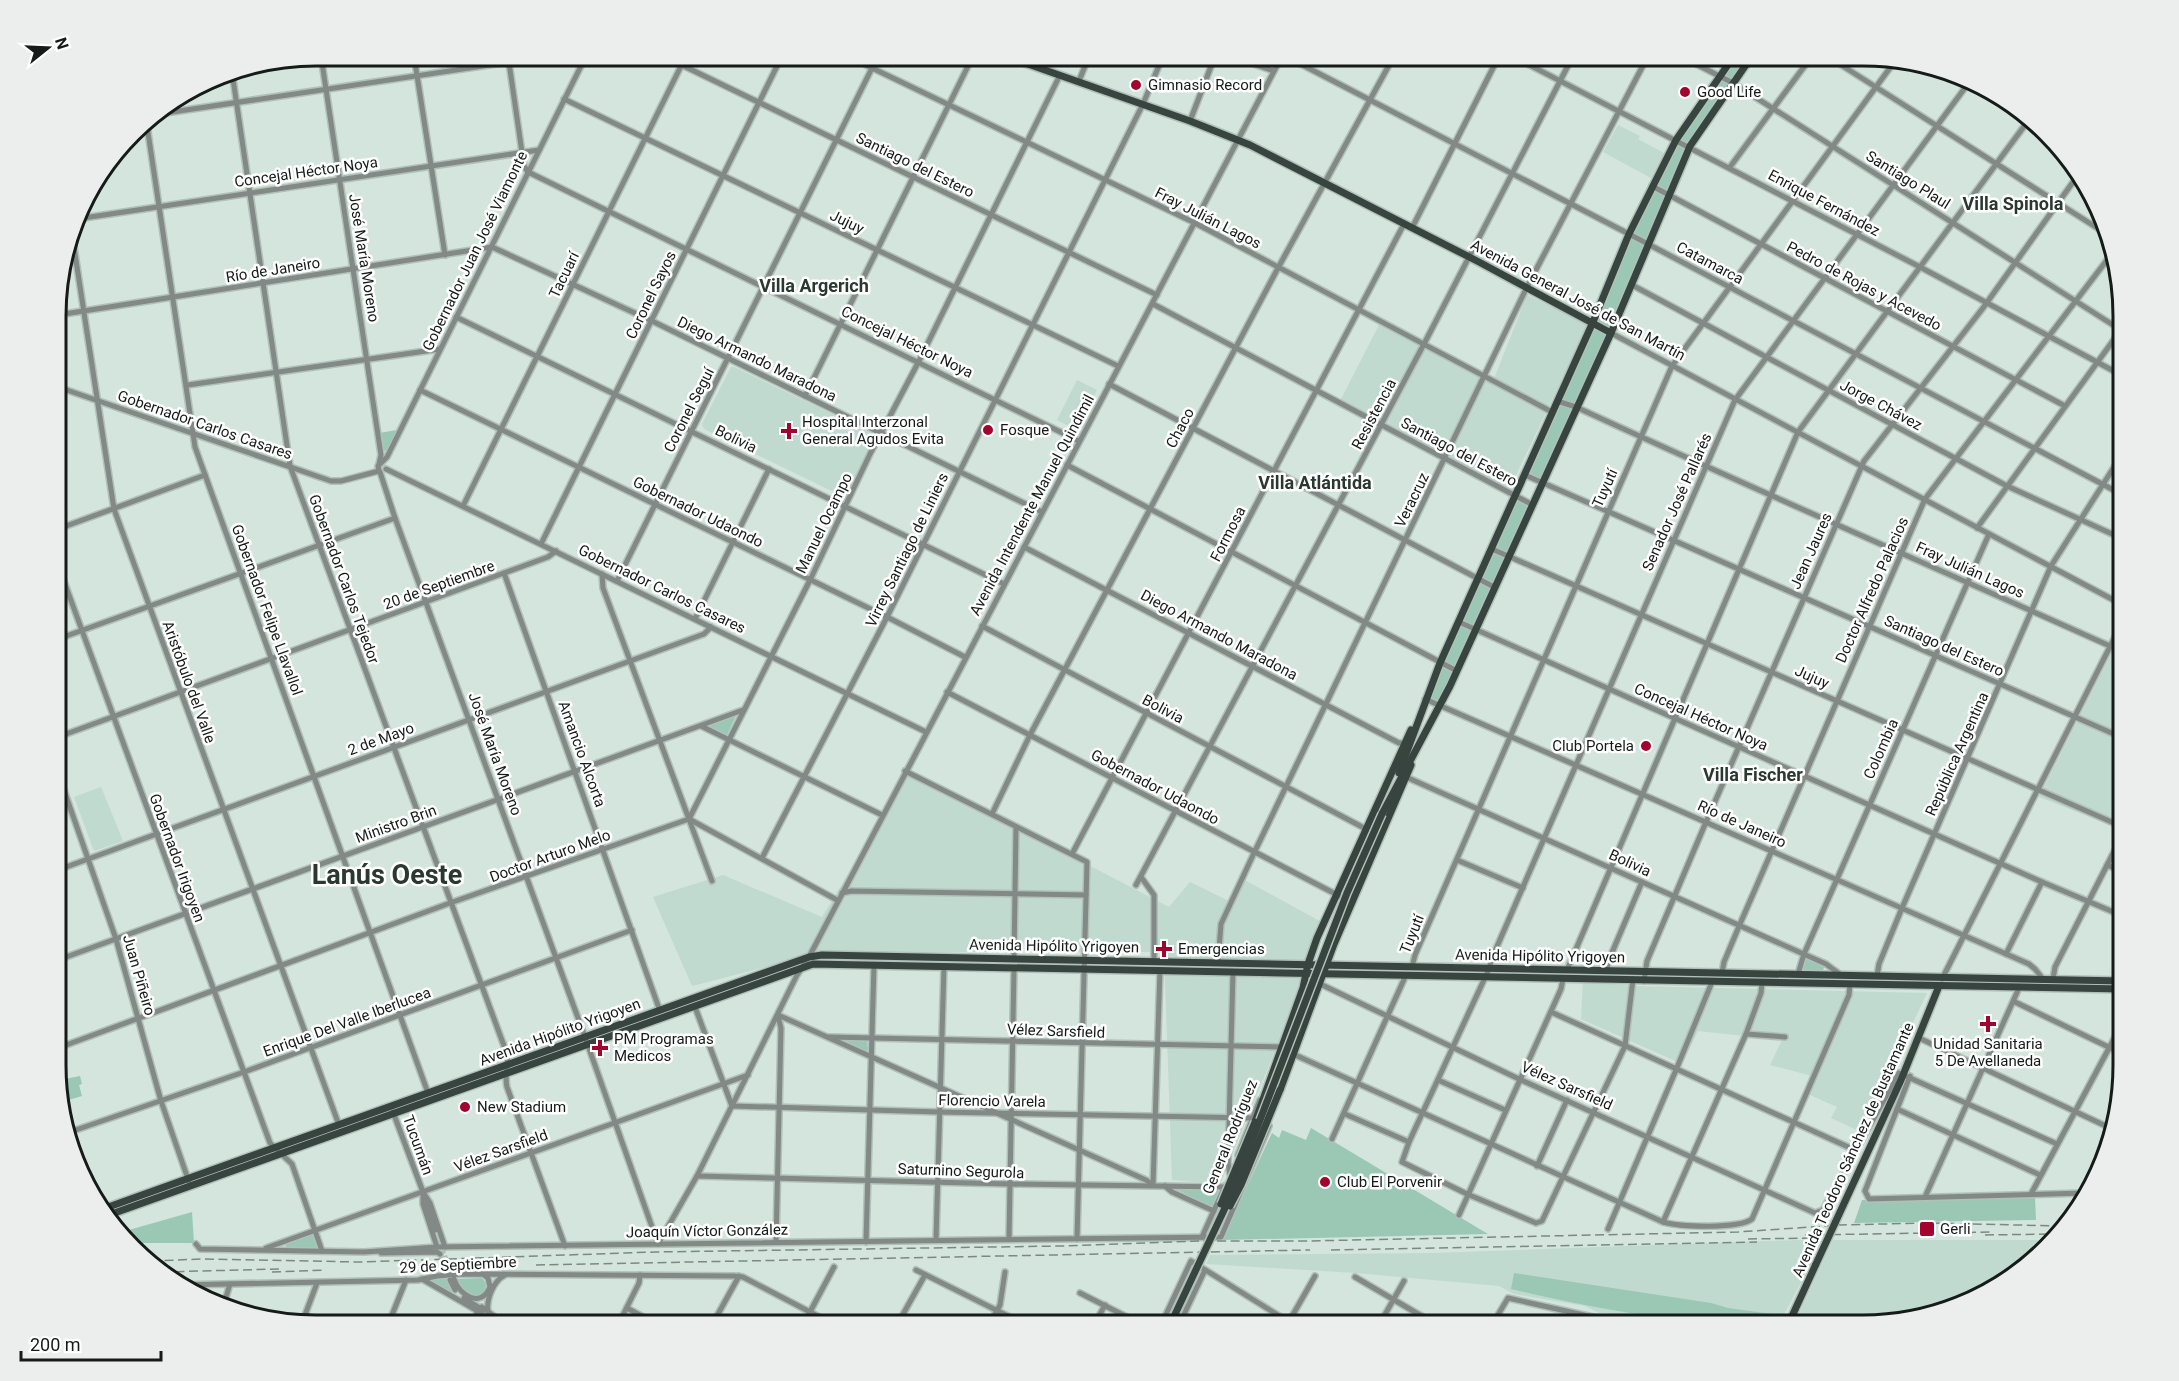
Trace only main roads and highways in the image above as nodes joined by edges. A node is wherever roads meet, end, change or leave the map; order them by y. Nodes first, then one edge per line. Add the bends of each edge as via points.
1 (1037, 66) edge
2 (1727, 66) edge
3 (1745, 66) edge
4 (1593, 322) junction
5 (1611, 333) junction
6 (1418, 718) junction
7 (1420, 743) junction
8 (1389, 798) junction
9 (1308, 964) junction
10 (1084, 965) junction
11 (1326, 965) junction
12 (1306, 973) junction
13 (1323, 973) junction
14 (2113, 981) edge
15 (1939, 986) junction
16 (2113, 989) edge
17 (110, 1206) edge
18 (115, 1213) edge
19 (1205, 1239) junction
20 (1174, 1315) edge
21 (1793, 1315) edge

1 - 4 main road, Avenida General José de San Martín via 1238,139
2 - 4 main road via 1676,140 1629,234
3 - 5 main road via 1690,146
4 - 5 main road, Avenida General José de San Martín
4 - 6 main road
5 - 7 main road
6 - 8 main road
6 - 9 main road
7 - 8 main road
7 - 11 main road, General Rodríguez
8 - 19 main road, bridge via 1347,893 1236,1183
9 - 10 main road, Avenida Hipólito Yrigoyen
9 - 11 main road, Avenida Hipólito Yrigoyen
9 - 12 main road
10 - 12 main road, Avenida Hipólito Yrigoyen
10 - 17 main road, Avenida Hipólito Yrigoyen via 1014,959 809,957
10 - 18 main road, Avenida Hipólito Yrigoyen via 804,966
11 - 13 main road, General Rodríguez
11 - 14 main road, Avenida Hipólito Yrigoyen
12 - 13 main road, Avenida Hipólito Yrigoyen
12 - 19 main road, bridge via 1282,1047
13 - 15 main road, Avenida Hipólito Yrigoyen
13 - 19 main road, General Rodríguez, bridge via 1242,1185
15 - 16 main road, Avenida Hipólito Yrigoyen
15 - 21 main road, Avenida Teodoro Sánchez de Bustamante, bridge via 1906,1075
19 - 20 main road, bridge

